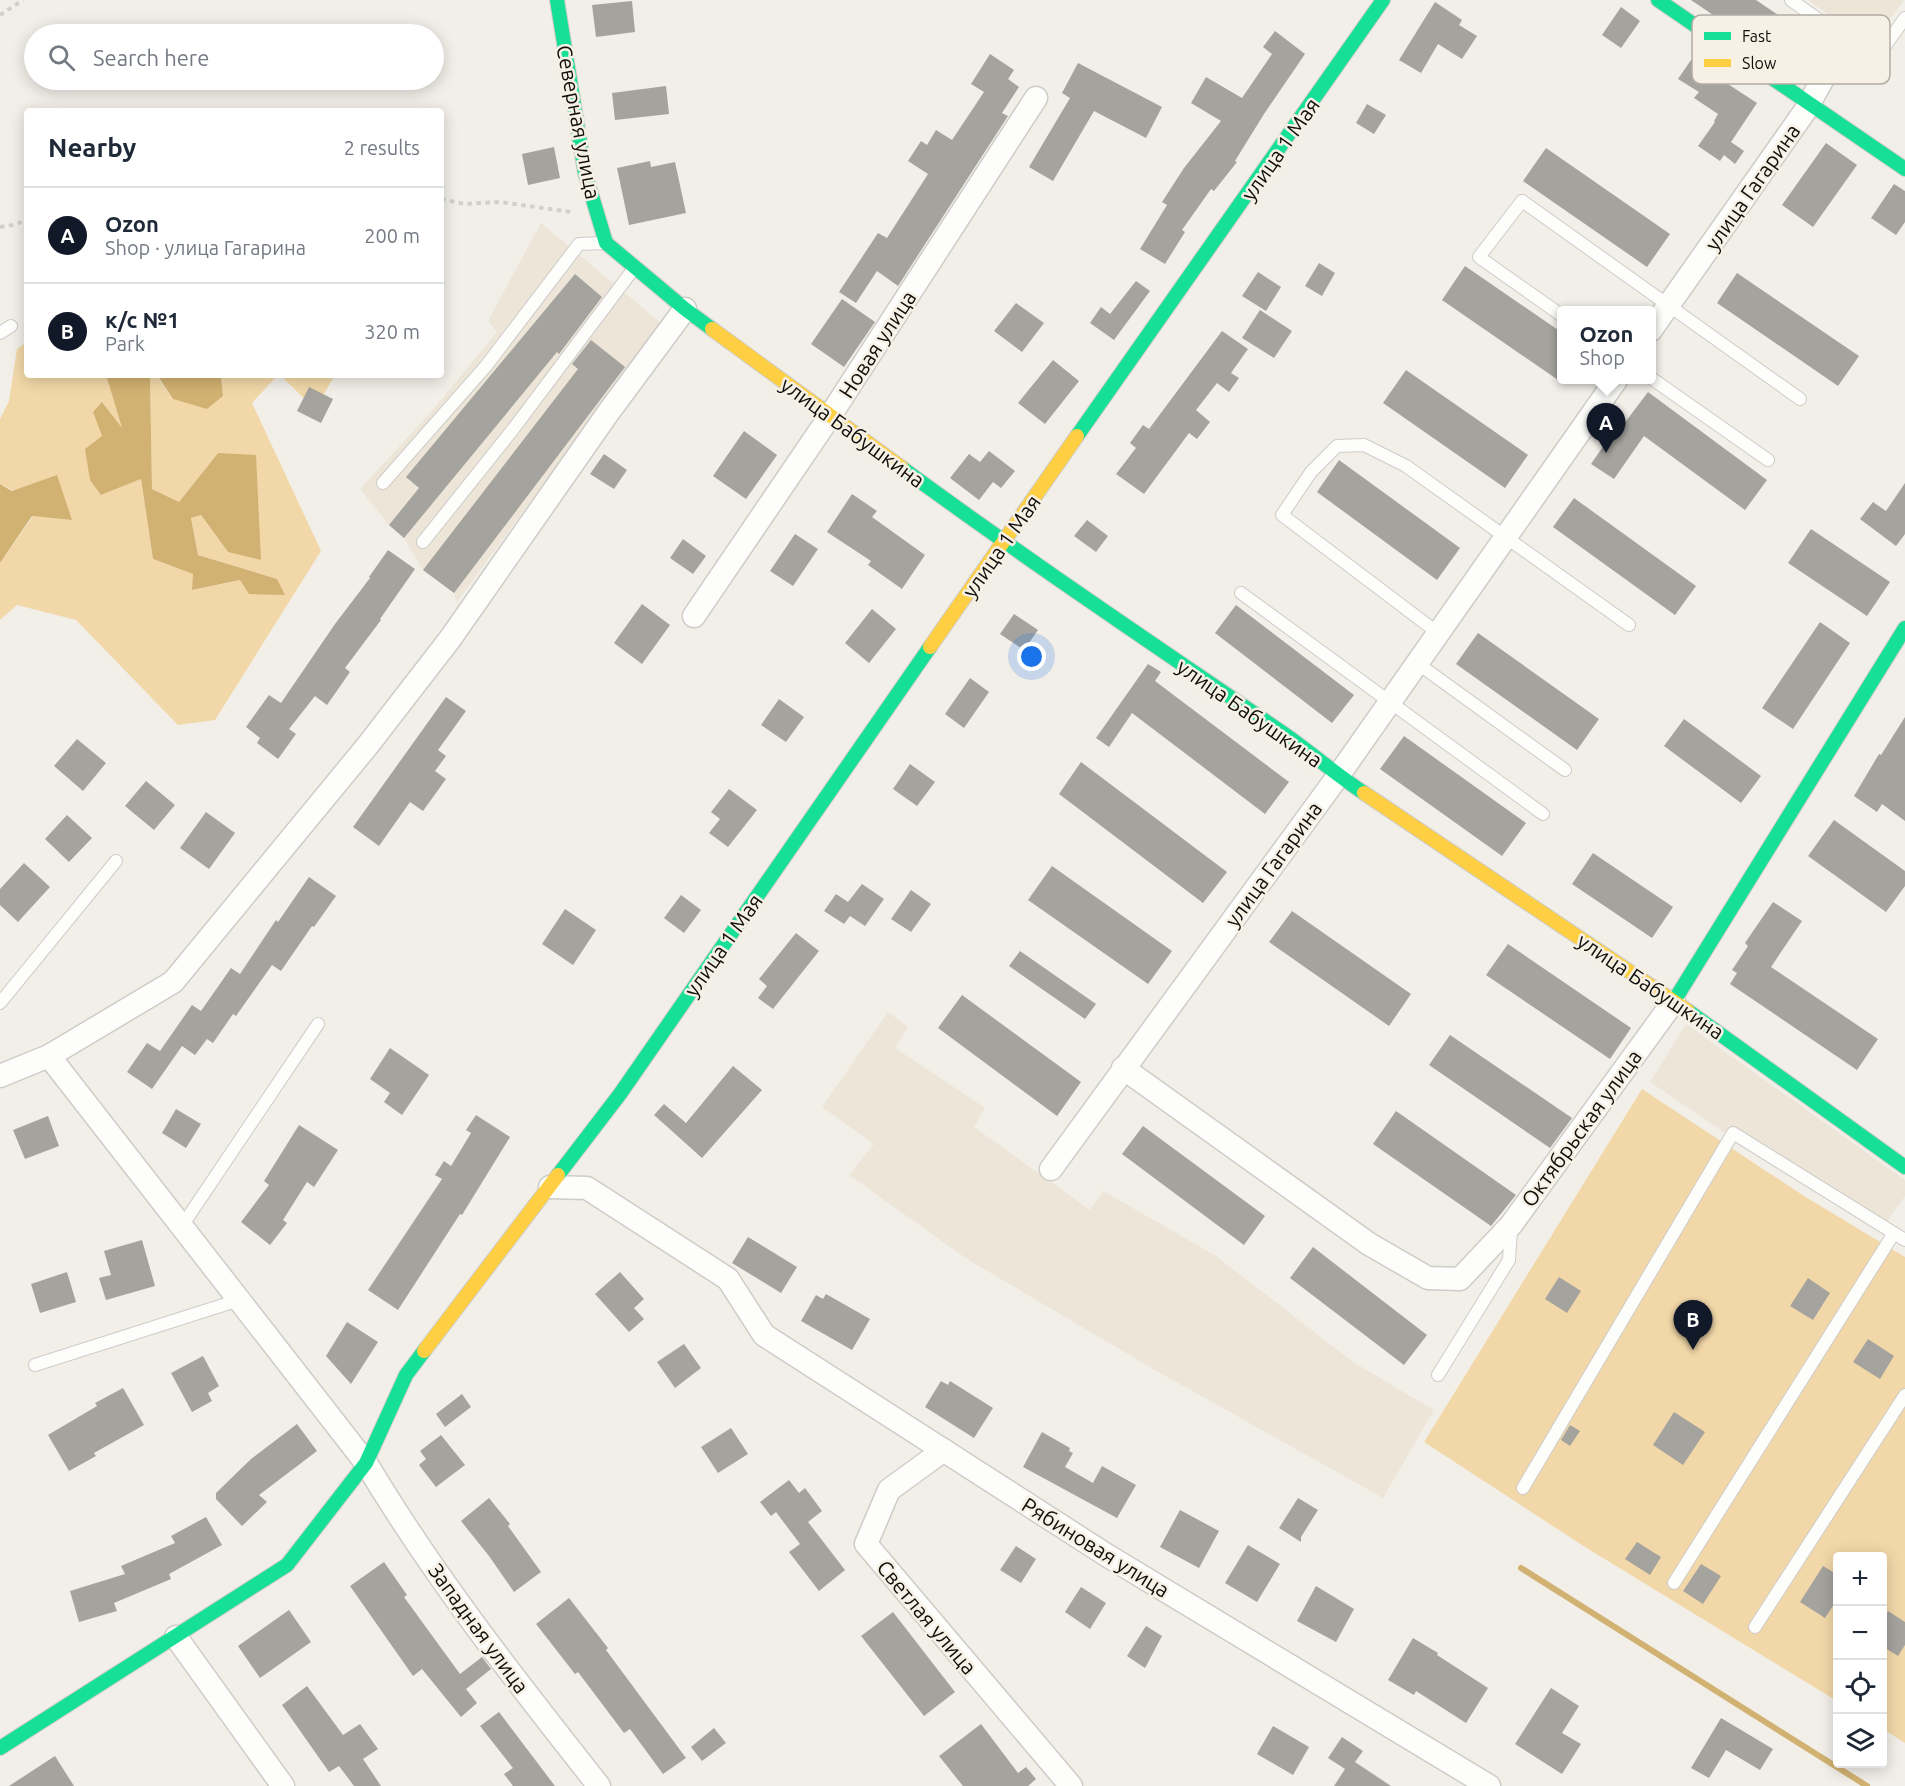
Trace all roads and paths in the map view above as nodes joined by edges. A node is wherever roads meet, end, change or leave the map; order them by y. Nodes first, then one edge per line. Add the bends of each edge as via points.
1 (23, 0) edge
2 (557, 0) edge
3 (1383, 0) edge
4 (1658, 0) edge
5 (1791, 0) edge
6 (0, 15) edge
7 (1812, 15) edge
8 (1905, 18) edge
9 (1692, 23) edge
10 (1890, 39) edge
11 (1781, 84) edge
12 (1820, 84) edge
13 (1036, 98) dead end
14 (1809, 103) junction
15 (1905, 169) edge
16 (444, 200) edge
17 (579, 219) dead end
18 (24, 221) edge
19 (0, 227) edge
20 (606, 243) junction
21 (634, 267) junction
22 (1668, 305) junction
23 (685, 309) junction
24 (1557, 312) edge
25 (1656, 323) edge
26 (1656, 382) edge
27 (1613, 384) edge
28 (1800, 399) dead end
29 (830, 416) junction
30 (1768, 460) dead end
31 (383, 483) dead end
32 (1506, 537) junction
33 (423, 542) dead end
34 (1003, 542) junction
35 (1241, 592) dead end
36 (694, 616) dead end
37 (1629, 625) dead end
38 (1905, 628) edge
39 (1438, 633) junction
40 (1417, 663) junction
41 (1390, 702) junction
42 (1565, 770) dead end
43 (1338, 776) junction
44 (1542, 814) dead end
45 (117, 861) dead end
46 (1674, 1001) junction
47 (0, 1003) edge
48 (318, 1024) dead end
49 (49, 1056) junction
50 (1123, 1068) junction
51 (0, 1076) edge
52 (1905, 1167) edge
53 (1051, 1169) dead end
54 (550, 1187) junction
55 (1511, 1224) junction
56 (182, 1226) junction
57 (1899, 1236) edge
58 (240, 1300) junction
59 (35, 1365) dead end
60 (1438, 1375) dead end
61 (1905, 1395) edge
62 (944, 1450) junction
63 (366, 1463) junction
64 (1523, 1488) dead end
65 (1674, 1583) dead end
66 (1755, 1627) dead end
67 (176, 1637) junction
68 (0, 1748) edge
69 (283, 1786) edge
70 (599, 1786) edge
71 (1071, 1786) edge
72 (1489, 1786) edge

1 - 6 path
2 - 20 street, Северная улица via 585,173
3 - 34 street, улица 1 Мая
4 - 9 street
5 - 7 lane
8 - 10 lane
11 - 14 street
12 - 14 street, улица Гагарина
13 - 29 street, Новая улица
14 - 15 street
14 - 22 street, улица Гагарина
16 - 17 path via 571,211
18 - 19 path
20 - 21 street, улица Бабушкина
20 - 31 lane via 579,244 486,366
21 - 23 street, улица Бабушкина
21 - 33 lane
22 - 24 lane via 1522,201 1479,257
22 - 25 street, улица Гагарина
22 - 28 lane
23 - 29 street, улица Бабушкина
23 - 49 street via 450,639 368,746 173,982
26 - 30 lane
27 - 32 street, улица Гагарина
29 - 34 street, улица Бабушкина
29 - 36 street, Новая улица
32 - 37 lane
32 - 39 street, улица Гагарина
32 - 39 lane via 1406,466 1364,445 1337,447 1311,472 1282,516
34 - 43 street, улица Бабушкина via 1283,733
34 - 54 street, улица 1 Мая via 620,1094
35 - 41 lane
38 - 46 street, Октябрьская улица
39 - 40 street, улица Гагарина
40 - 41 street, улица Гагарина
40 - 42 lane
41 - 43 street, улица Гагарина
41 - 44 lane
43 - 46 street, улица Бабушкина
43 - 50 street, улица Гагарина
45 - 47 lane
46 - 52 street, улица Бабушкина
46 - 55 street, Октябрьская улица
48 - 56 lane
49 - 51 street
49 - 56 street, Западная улица
50 - 53 street, улица Гагарина
50 - 55 street, Октябрьская улица via 1370,1244 1428,1278 1460,1279
54 - 62 street, Рябиновая улица via 587,1188 728,1279 764,1335
54 - 63 street, улица 1 Мая via 406,1375
55 - 60 lane via 1509,1260
56 - 58 street, Западная улица
57 - 64 lane via 1733,1133
57 - 65 lane
58 - 59 lane
58 - 63 street, Западная улица
61 - 66 lane
62 - 71 street, Светлая улица via 889,1490 866,1544
62 - 72 street, Рябиновая улица via 1108,1556
63 - 67 street, улица 1 Мая via 287,1564
63 - 70 street, Западная улица via 408,1531
67 - 68 street, улица 1 Мая
67 - 69 street

